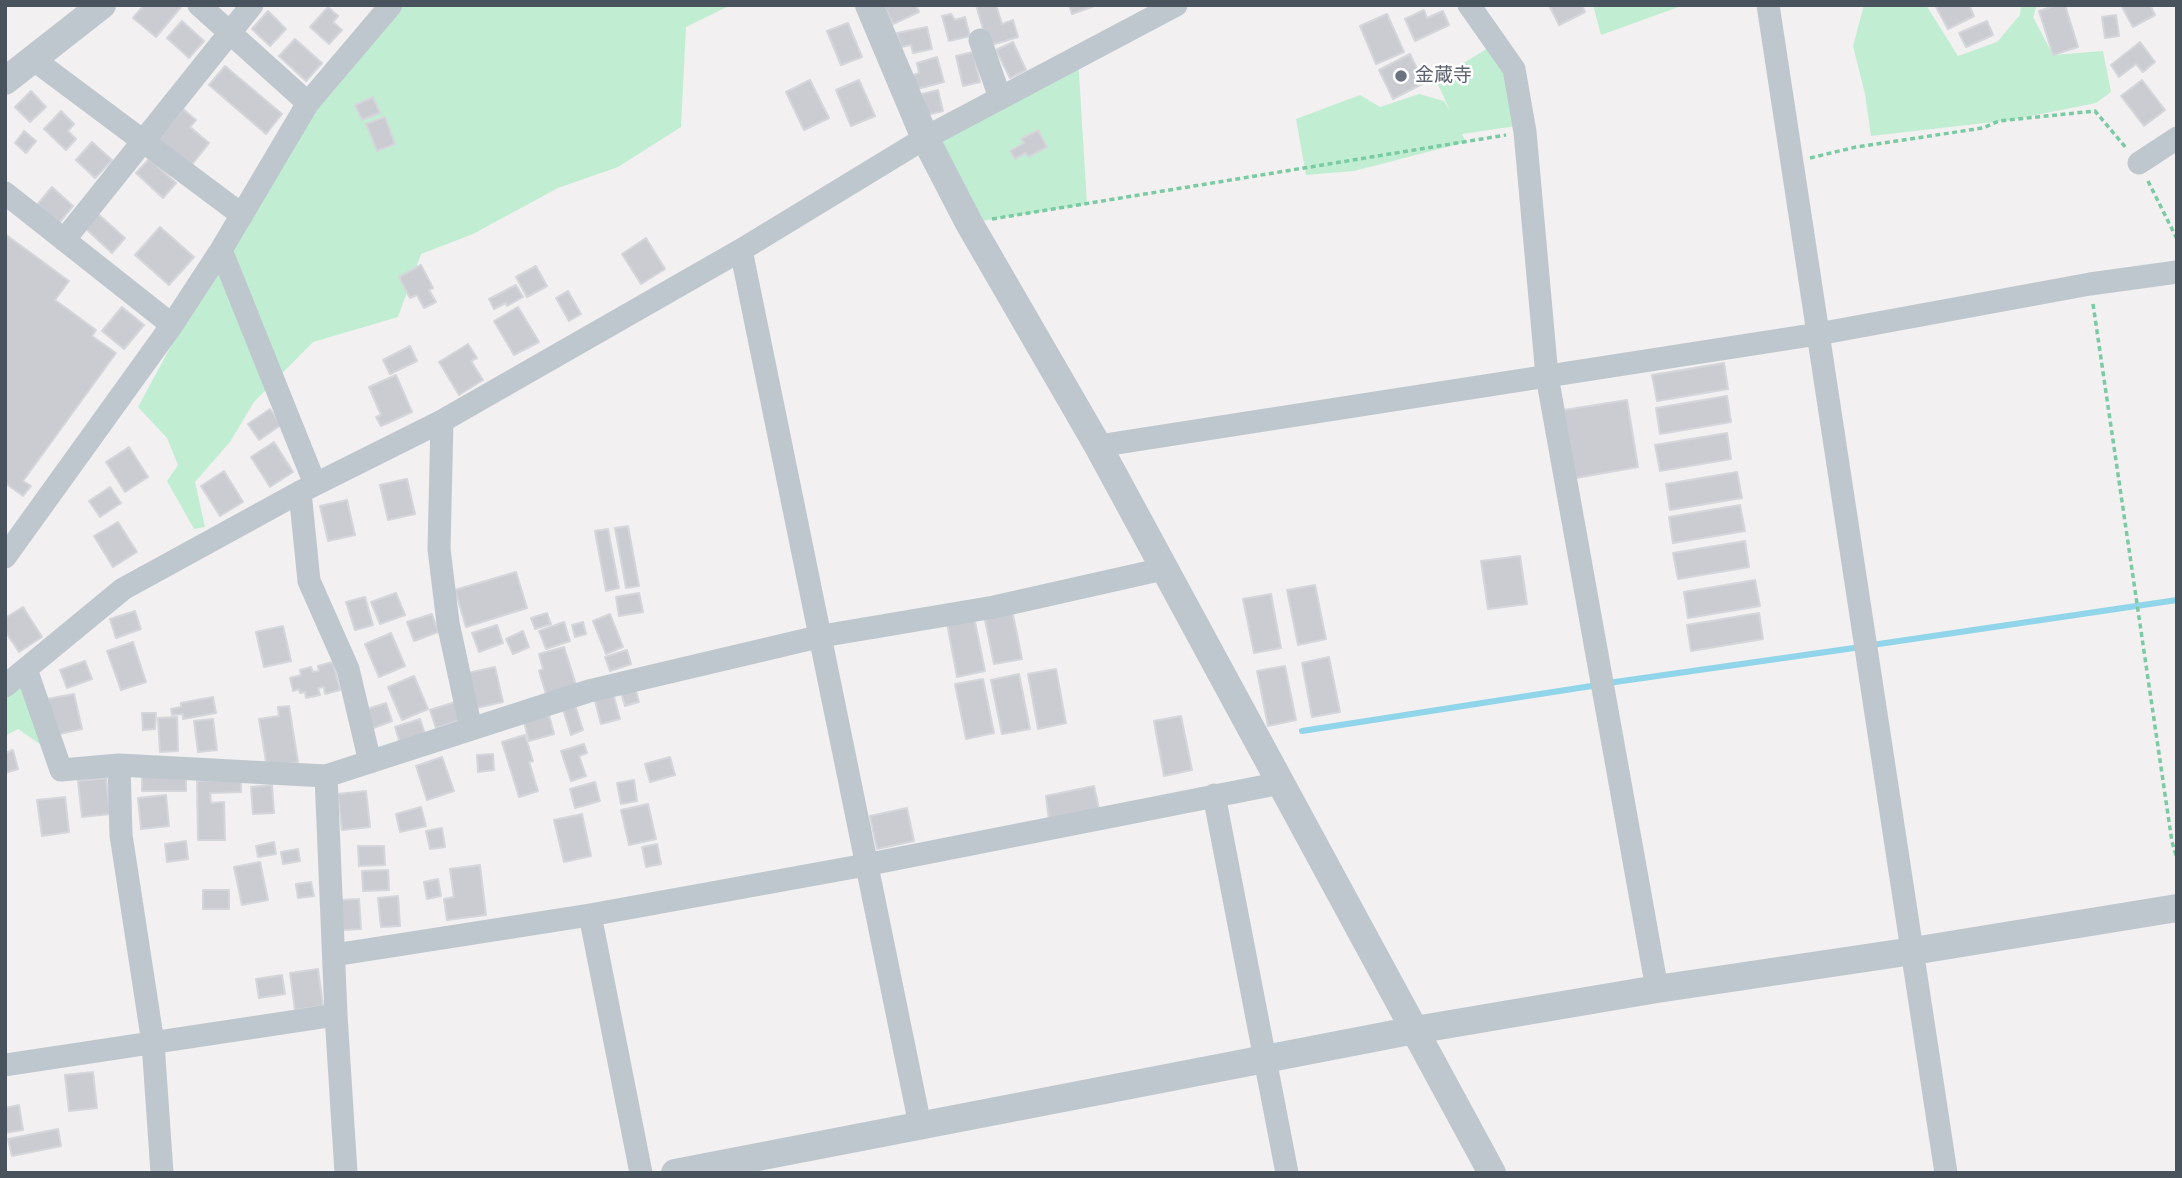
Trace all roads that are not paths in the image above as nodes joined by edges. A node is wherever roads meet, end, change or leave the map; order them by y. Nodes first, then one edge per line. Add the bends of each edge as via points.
1 (102, 5) edge
2 (199, 5) edge
3 (252, 5) edge
4 (391, 5) edge
5 (869, 5) edge
6 (1176, 5) edge
7 (1469, 5) edge
8 (1768, 5) edge
9 (229, 33) junction
10 (980, 40) dead end
11 (33, 59) junction
12 (5, 81) edge
13 (1000, 98) junction
14 (308, 103) junction
15 (925, 138) junction
16 (2177, 138) edge
17 (142, 141) junction
18 (2139, 163) road end
19 (5, 193) edge
20 (242, 215) junction
21 (64, 240) junction
22 (221, 250) junction
23 (741, 250) junction
24 (2177, 272) edge
25 (172, 324) junction
26 (1818, 334) junction
27 (1547, 376) junction
28 (442, 421) junction
29 (1098, 446) junction
30 (308, 488) junction
31 (5, 557) edge
32 (1163, 569) junction
33 (822, 636) junction
34 (26, 669) junction
35 (5, 686) edge
36 (471, 729) junction
37 (370, 762) junction
38 (119, 765) junction
39 (326, 776) junction
40 (1281, 783) junction
41 (1214, 795) junction
42 (867, 865) junction
43 (2177, 908) edge
44 (590, 915) junction
45 (1913, 951) junction
46 (334, 955) junction
47 (1657, 989) junction
48 (336, 1015) junction
49 (1415, 1030) junction
50 (153, 1043) junction
51 (1266, 1060) junction
52 (5, 1065) edge
53 (920, 1125) junction
54 (162, 1173) edge
55 (346, 1173) edge
56 (640, 1173) edge
57 (676, 1173) edge
58 (1287, 1173) edge
59 (1492, 1173) edge
60 (1946, 1173) edge

1 - 11 street
2 - 9 street
3 - 9 street
4 - 14 street
5 - 15 street
6 - 13 street
7 - 27 street via 1514,69 1525,132
8 - 26 street
9 - 14 street
9 - 17 street
10 - 13 street
11 - 12 street
11 - 17 street
13 - 15 street
14 - 20 street
15 - 23 street
15 - 29 street
16 - 18 street
17 - 20 street
17 - 21 street
19 - 21 street
20 - 22 street
21 - 25 street
22 - 25 street
22 - 30 street
23 - 28 street
23 - 33 street
24 - 26 street
25 - 31 street
26 - 27 street
26 - 45 street
27 - 29 street
27 - 47 street
28 - 30 street
28 - 36 street via 439,549 448,624
29 - 32 street
30 - 34 street via 123,589
30 - 37 street via 309,581 348,669
32 - 33 street via 994,607
32 - 40 street
33 - 36 street via 589,691
33 - 42 street
34 - 35 street
34 - 38 street via 61,770
36 - 37 street
37 - 39 street
38 - 39 street
38 - 50 street via 121,835
39 - 46 street
40 - 41 street
40 - 49 street
41 - 42 street
41 - 51 street
42 - 44 street
42 - 53 street
43 - 45 street
44 - 46 street
44 - 56 street
45 - 47 street
45 - 60 street
46 - 48 street
47 - 49 street
48 - 50 street
48 - 55 street
49 - 51 street
49 - 59 street
50 - 52 street
50 - 54 street
51 - 53 street
51 - 58 street
53 - 57 street

